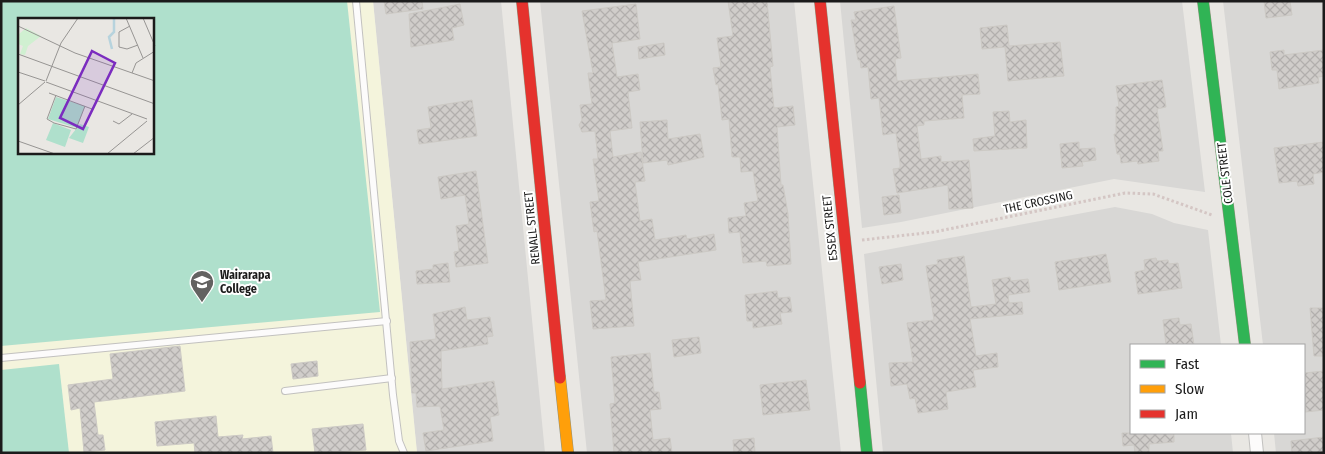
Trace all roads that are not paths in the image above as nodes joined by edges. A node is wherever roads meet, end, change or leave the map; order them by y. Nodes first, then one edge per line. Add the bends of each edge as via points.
1 (356, 1) edge
2 (522, 1) edge
3 (820, 1) edge
4 (1204, 1) edge
5 (387, 321) junction
6 (1244, 344) edge
7 (1, 358) edge
8 (392, 378) junction
9 (285, 391) dead end
10 (1254, 434) edge
11 (404, 453) edge
12 (568, 453) edge
13 (867, 453) edge
14 (1257, 453) edge

1 - 5 lane
2 - 12 street, RENALL STREET
3 - 13 street, ESSEX STREET
4 - 6 street, COLE STREET
5 - 7 lane
5 - 8 lane
8 - 9 lane
8 - 11 lane via 398,434
10 - 14 street

